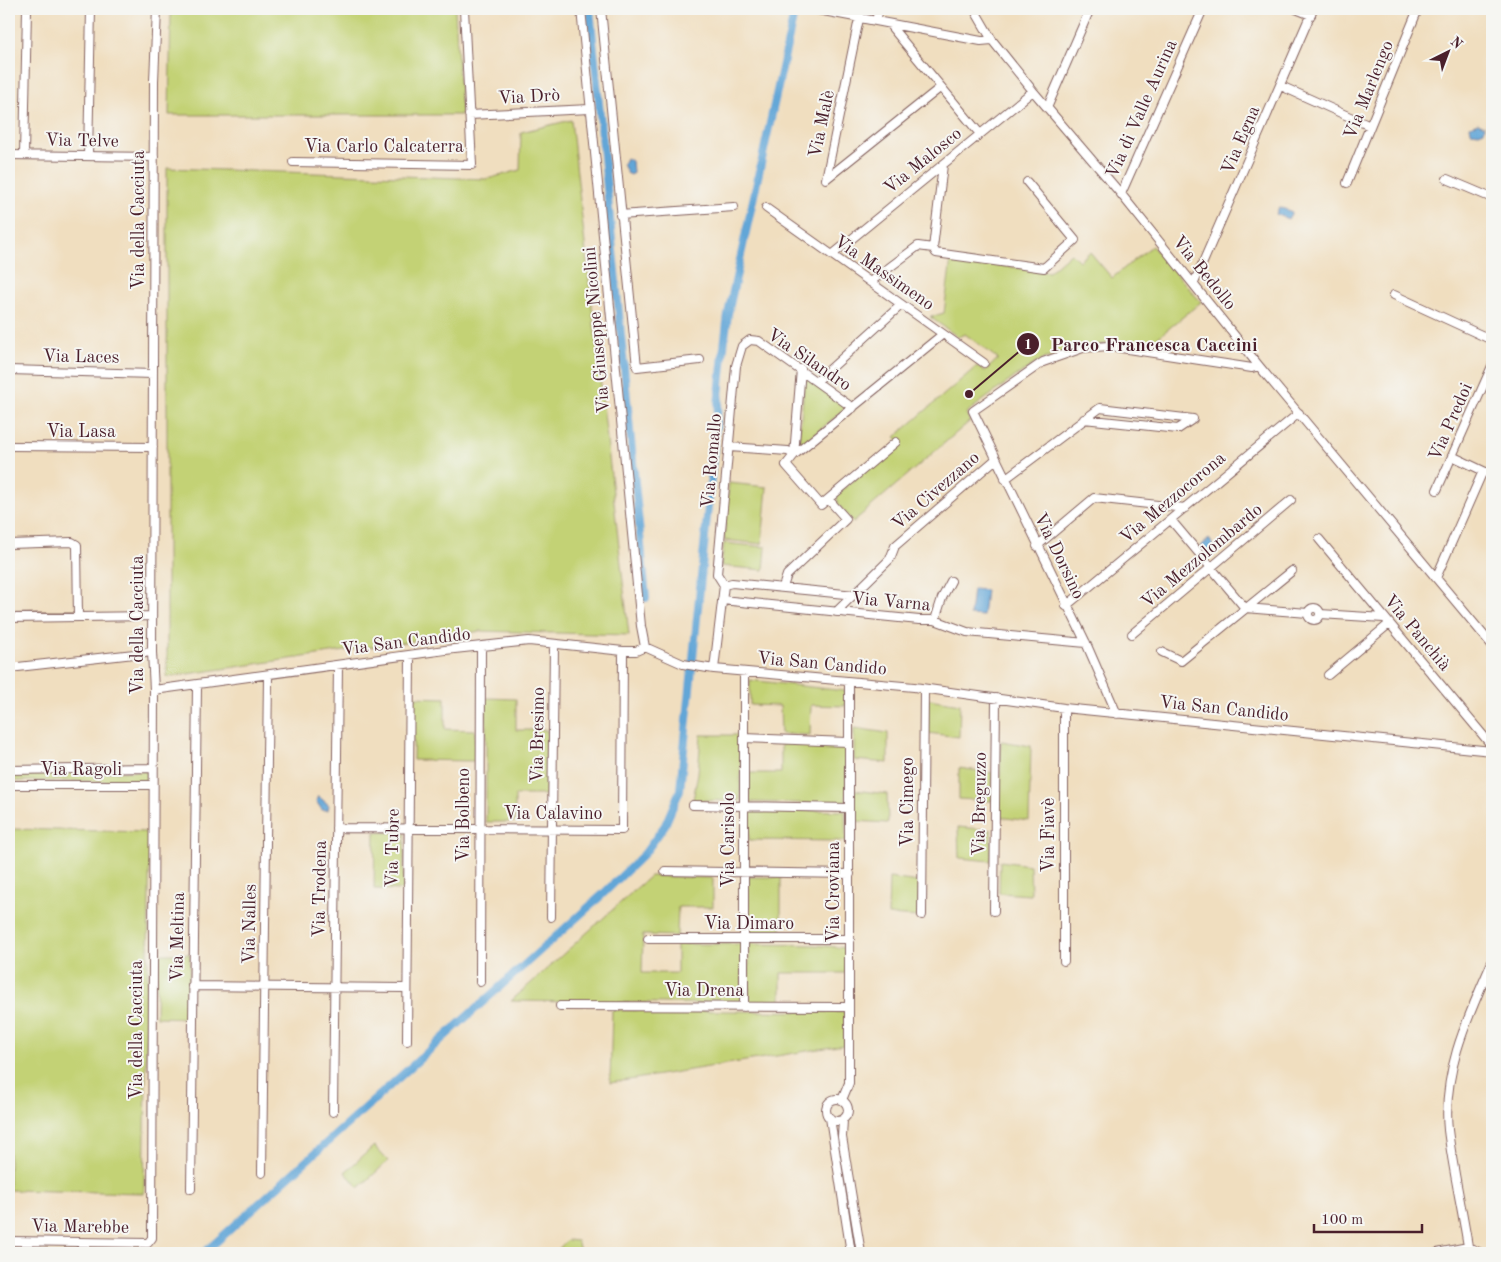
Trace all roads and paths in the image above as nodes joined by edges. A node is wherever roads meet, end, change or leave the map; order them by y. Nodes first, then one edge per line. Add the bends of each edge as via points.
1 (26, 9) edge
2 (91, 9) edge
3 (157, 9) edge
4 (464, 9) edge
5 (580, 9) edge
6 (601, 9) edge
7 (813, 9) edge
8 (861, 9) edge
9 (879, 9) edge
10 (974, 9) edge
11 (1090, 9) edge
12 (1203, 9) edge
13 (1296, 9) edge
14 (1418, 9) edge
15 (1312, 12) edge
16 (859, 18) junction
17 (876, 21) junction
18 (889, 24) junction
19 (992, 40) junction
20 (1280, 86) junction
21 (941, 87) junction
22 (1032, 91) junction
23 (1046, 108) junction
24 (590, 109) junction
25 (470, 115) junction
26 (1370, 126) junction
27 (980, 134) junction
28 (9, 155) edge
29 (24, 155) junction
30 (88, 156) junction
31 (154, 157) junction
32 (293, 162) dead end
33 (943, 165) junction
34 (1447, 179) dead end
35 (1027, 182) dead end
36 (1347, 184) dead end
37 (1121, 194) junction
38 (1492, 198) edge
39 (734, 207) dead end
40 (766, 208) dead end
41 (620, 215) junction
42 (933, 248) junction
43 (832, 255) junction
44 (870, 282) junction
45 (1194, 283) junction
46 (1394, 295) dead end
47 (901, 305) junction
48 (943, 334) junction
49 (1492, 340) edge
50 (747, 341) joint
51 (700, 360) dead end
52 (984, 363) dead end
53 (1259, 366) junction
54 (1492, 366) edge
55 (9, 370) edge
56 (800, 370) junction
57 (153, 374) junction
58 (817, 381) junction
59 (853, 408) junction
60 (1299, 413) junction
61 (1084, 419) junction
62 (896, 442) dead end
63 (9, 446) edge
64 (153, 447) junction
65 (729, 447) junction
66 (794, 455) junction
67 (1452, 456) junction
68 (996, 459) junction
69 (1483, 471) junction
70 (1492, 475) edge
71 (1006, 479) junction
72 (1438, 490) dead end
73 (829, 500) junction
74 (1291, 500) dead end
75 (1186, 508) junction
76 (1171, 520) junction
77 (1319, 539) dead end
78 (9, 544) edge
79 (1037, 546) junction
80 (1210, 568) junction
81 (1292, 571) dead end
82 (1436, 578) junction
83 (951, 581) dead end
84 (724, 585) junction
85 (783, 588) junction
86 (854, 595) junction
87 (722, 600) junction
88 (1066, 606) junction
89 (1245, 608) junction
90 (836, 612) junction
91 (152, 616) junction
92 (78, 617) junction
93 (9, 618) edge
94 (935, 620) junction
95 (1387, 621) junction
96 (1132, 634) dead end
97 (1086, 643) junction
98 (554, 644) junction
99 (1492, 645) edge
100 (645, 647) junction
101 (481, 648) junction
102 (623, 651) junction
103 (152, 652) junction
104 (1162, 652) dead end
105 (410, 655) junction
106 (338, 665) junction
107 (9, 668) edge
108 (714, 669) junction
109 (744, 672) junction
110 (1328, 675) dead end
111 (268, 676) junction
112 (849, 682) junction
113 (198, 686) junction
114 (924, 689) junction
115 (154, 690) junction
116 (996, 698) junction
117 (1064, 708) junction
118 (1117, 714) junction
119 (744, 738) junction
120 (848, 742) junction
121 (1492, 746) edge
122 (1492, 751) edge
123 (152, 768) junction
124 (9, 770) edge
125 (9, 785) edge
126 (152, 785) junction
127 (693, 806) dead end
128 (744, 806) junction
129 (848, 808) junction
130 (336, 828) junction
131 (408, 828) junction
132 (479, 829) junction
133 (551, 829) junction
134 (665, 871) dead end
135 (744, 873) junction
136 (850, 874) junction
137 (994, 911) dead end
138 (922, 915) dead end
139 (551, 917) dead end
140 (648, 939) dead end
141 (744, 939) junction
142 (850, 939) junction
143 (1064, 961) dead end
144 (1492, 962) edge
145 (480, 982) dead end
146 (192, 986) junction
147 (264, 988) junction
148 (406, 988) junction
149 (334, 989) junction
150 (560, 1006) dead end
151 (744, 1006) junction
152 (848, 1007) junction
153 (407, 1041) dead end
154 (842, 1100) junction
155 (333, 1112) dead end
156 (830, 1118) junction
157 (843, 1120) junction
158 (262, 1173) dead end
159 (849, 1178) junction
160 (838, 1179) junction
161 (191, 1189) dead end
162 (858, 1231) junction
163 (848, 1234) junction
164 (9, 1241) edge
165 (151, 1241) joint
166 (1469, 1250) edge
167 (851, 1253) edge
168 (862, 1253) edge
169 (1443, 1253) edge
170 (1481, 1253) edge

1 - 29 street
2 - 30 street
3 - 31 street, Via della Cacciuta
4 - 25 street, Via Carlo Calcaterra
5 - 24 street, Via Giuseppe Nicolini
6 - 41 street
7 - 16 street
8 - 16 street
9 - 17 street
10 - 19 street, Via Bedollo
11 - 23 street
12 - 37 street, Via di Valle Aurina
13 - 15 street
14 - 26 street, Via Marlengo
15 - 20 street, Via Egna
16 - 17 street
16 - 21 street, Via Malè via 826,179
17 - 18 street
18 - 19 street via 981,41
18 - 21 street
19 - 22 street, Via Bedollo
20 - 26 street
20 - 45 street, Via Egna
21 - 27 street
22 - 23 street, Via Bedollo
22 - 27 street, Via Malosco
23 - 37 street, Via Bedollo
24 - 25 street, Via Drò
24 - 100 street, Via Giuseppe Nicolini via 640,626
25 - 32 street, Via Carlo Calcaterra via 472,165
26 - 36 street, Via Marlengo
27 - 33 street, Via Malosco
28 - 29 street, Via Telve
29 - 30 street, Via Telve
30 - 31 street, Via Telve
31 - 57 street, Via della Cacciuta
33 - 42 street
33 - 43 street, Via Malosco
34 - 38 street
35 - 42 street via 1075,240 1044,268 936,253
37 - 45 street, Via Bedollo
39 - 41 street
40 - 43 street, Via Massimeno
41 - 51 street via 637,367
42 - 44 street via 918,246
43 - 44 street, Via Massimeno
44 - 47 street, Via Massimeno
45 - 53 street, Via Bedollo
46 - 49 street
47 - 48 street, Via Massimeno
47 - 58 street
48 - 52 street, Via Massimeno
48 - 59 street
50 - 56 street, Via Silandro via 758,342
50 - 65 street, Via Romallo via 739,351 736,366
53 - 60 street, Via Bedollo
53 - 68 street, Via Dorsino via 1252,368 1108,346 1083,348 1043,362 973,411
54 - 67 street, Via Predoi
55 - 57 street, Via Laces
56 - 58 street, Via Silandro
56 - 66 street
57 - 64 street, Via della Cacciuta
58 - 59 street, Via Silandro
59 - 66 street
60 - 75 street, Via Mezzocorona
60 - 82 street, Via Bedollo
61 - 61 street via 1178,429 1193,419 1100,408
61 - 71 street
62 - 73 street
63 - 64 street, Via Lasa
64 - 91 street, Via della Cacciuta
65 - 66 street via 788,451
65 - 84 street, Via Romallo via 717,574
66 - 73 street via 786,465 820,505
67 - 69 street
67 - 72 street, Via Predoi
68 - 71 street, Via Dorsino
68 - 86 street, Via Civezzano via 895,546 890,559
69 - 70 street
69 - 82 street
71 - 79 street, Via Dorsino
73 - 85 street via 846,519 787,575
74 - 80 street, Via Mezzolombardo
75 - 76 street, Via Mezzocorona
75 - 79 street via 1094,498
76 - 80 street
76 - 88 street, Via Mezzocorona
77 - 95 street, Via Panchià
78 - 92 street via 72,542 77,545
79 - 88 street, Via Dorsino
80 - 89 street
80 - 96 street, Via Mezzolombardo
81 - 89 street
82 - 99 street, Via Bedollo
83 - 94 street
84 - 85 street
84 - 87 street
85 - 86 street
86 - 90 street, Via Civezzano
87 - 90 street, Via Varna
87 - 108 street
88 - 97 street, Via Dorsino
89 - 95 street via 1308,613 1313,608 1320,614
89 - 104 street via 1182,661
90 - 94 street, Via Varna
91 - 92 street
91 - 103 street, Via della Cacciuta
92 - 93 street
94 - 97 street, Via Varna via 967,632
95 - 110 street
95 - 121 street, Via Panchià
97 - 118 street, Via Dorsino
98 - 101 street, Via San Candido via 528,642
98 - 102 street, Via San Candido
98 - 133 street, Via Bresimo
100 - 102 street, Via San Candido
100 - 108 street, Via San Candido via 683,664
101 - 105 street, Via San Candido
101 - 132 street, Via Bolbeno
102 - 133 street, Via Calavino via 622,830
103 - 107 street
103 - 115 street, Via della Cacciuta
105 - 106 street, Via San Candido
105 - 131 street, Via Tubre
106 - 111 street, Via San Candido
106 - 130 street, Via Trodena
108 - 109 street, Via San Candido
109 - 112 street, Via San Candido
109 - 119 street, Via Carisolo
111 - 113 street, Via San Candido
111 - 147 street, Via Nalles
112 - 114 street, Via San Candido
112 - 120 street, Via Croviana
113 - 115 street, Via San Candido
113 - 146 street, Via Meltina
114 - 116 street, Via San Candido
114 - 138 street, Via Cimego
115 - 123 street, Via della Cacciuta
116 - 117 street, Via San Candido
116 - 137 street, Via Breguzzo
117 - 118 street, Via San Candido
117 - 143 street, Via Fiavè
118 - 122 street, Via San Candido
119 - 120 street
119 - 128 street, Via Carisolo
120 - 129 street, Via Croviana
123 - 124 street
123 - 126 street, Via della Cacciuta
125 - 126 street, Via Ragoli
126 - 165 street, Via della Cacciuta
127 - 128 street
128 - 129 street
128 - 135 street, Via Carisolo
129 - 136 street, Via Croviana
130 - 131 street, Via Calavino
130 - 149 street, Via Trodena
131 - 132 street, Via Calavino
131 - 148 street, Via Tubre
132 - 133 street, Via Calavino
132 - 145 street, Via Bolbeno
133 - 139 street, Via Bresimo
134 - 135 street
135 - 136 street
135 - 141 street, Via Carisolo
136 - 142 street, Via Croviana
140 - 141 street, Via Dimaro
141 - 142 street, Via Dimaro
141 - 151 street, Via Carisolo
142 - 152 street, Via Croviana
144 - 166 street via 1464,1027 1450,1087 1448,1128
146 - 147 street
146 - 161 street, Via Meltina
147 - 149 street
147 - 158 street, Via Nalles
148 - 149 street
148 - 153 street, Via Tubre
149 - 155 street, Via Trodena
150 - 151 street, Via Drena
151 - 152 street, Via Drena
152 - 154 street, Via Croviana via 849,1082
154 - 156 street via 829,1102 827,1112
154 - 157 street via 848,1112
156 - 157 street
156 - 160 street
157 - 159 street via 842,1137
159 - 160 street
159 - 162 street
160 - 163 street
162 - 163 street
162 - 168 street
163 - 167 street
164 - 165 street, Via Marebbe
166 - 169 street
166 - 170 street

